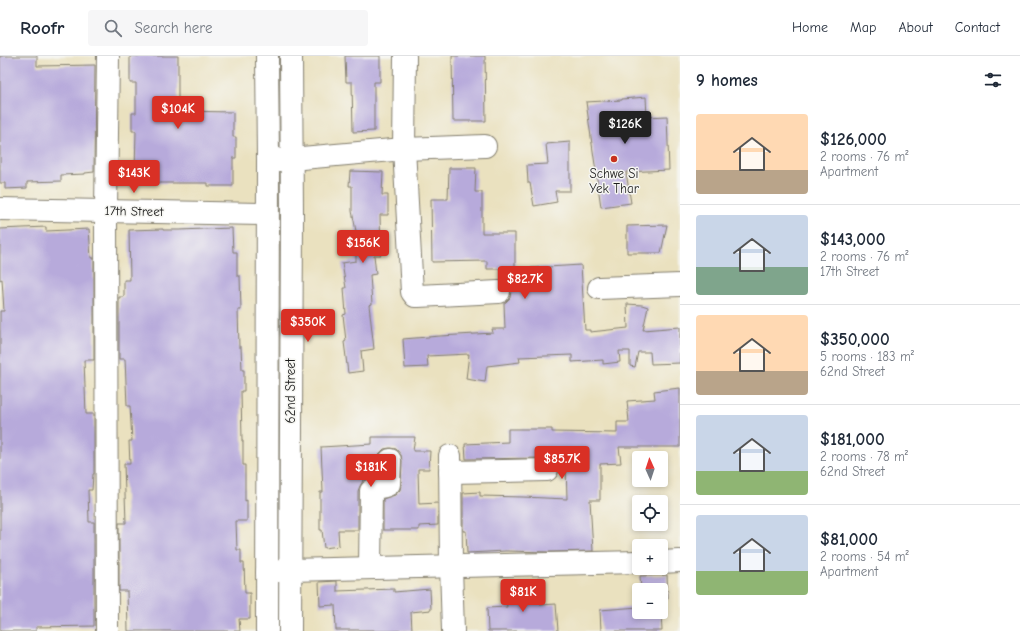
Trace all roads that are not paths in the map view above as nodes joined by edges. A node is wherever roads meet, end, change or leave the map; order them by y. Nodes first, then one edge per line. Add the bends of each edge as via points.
1 (108, 56) edge
2 (267, 56) edge
3 (291, 56) edge
4 (405, 56) edge
5 (485, 146) dead end
6 (404, 149) junction
7 (291, 159) junction
8 (268, 161) junction
9 (0, 209) edge
10 (106, 210) junction
11 (267, 214) junction
12 (680, 285) edge
13 (599, 288) dead end
14 (499, 292) dead end
15 (390, 460) dead end
16 (547, 470) dead end
17 (680, 561) edge
18 (632, 562) edge
19 (668, 562) edge
20 (451, 566) junction
21 (370, 568) junction
22 (289, 570) junction
23 (267, 572) junction
24 (107, 631) edge
25 (267, 631) edge
26 (290, 631) edge
27 (453, 631) edge

1 - 10 street
2 - 8 street, 62nd Street
3 - 7 street, 62nd Street
4 - 6 street
5 - 6 street
6 - 7 street
6 - 14 street via 413,294 418,296
7 - 8 street
7 - 22 street, 62nd Street
8 - 11 street, 62nd Street
9 - 10 street, 17th Street
10 - 11 street, 17th Street
10 - 24 street
11 - 23 street, 62nd Street
12 - 13 street
15 - 21 street via 389,484 371,491
16 - 20 street via 450,464
17 - 19 street
18 - 20 street
20 - 21 street
20 - 27 street
21 - 22 street
22 - 23 street
22 - 26 street, 62nd Street
23 - 25 street, 62nd Street

